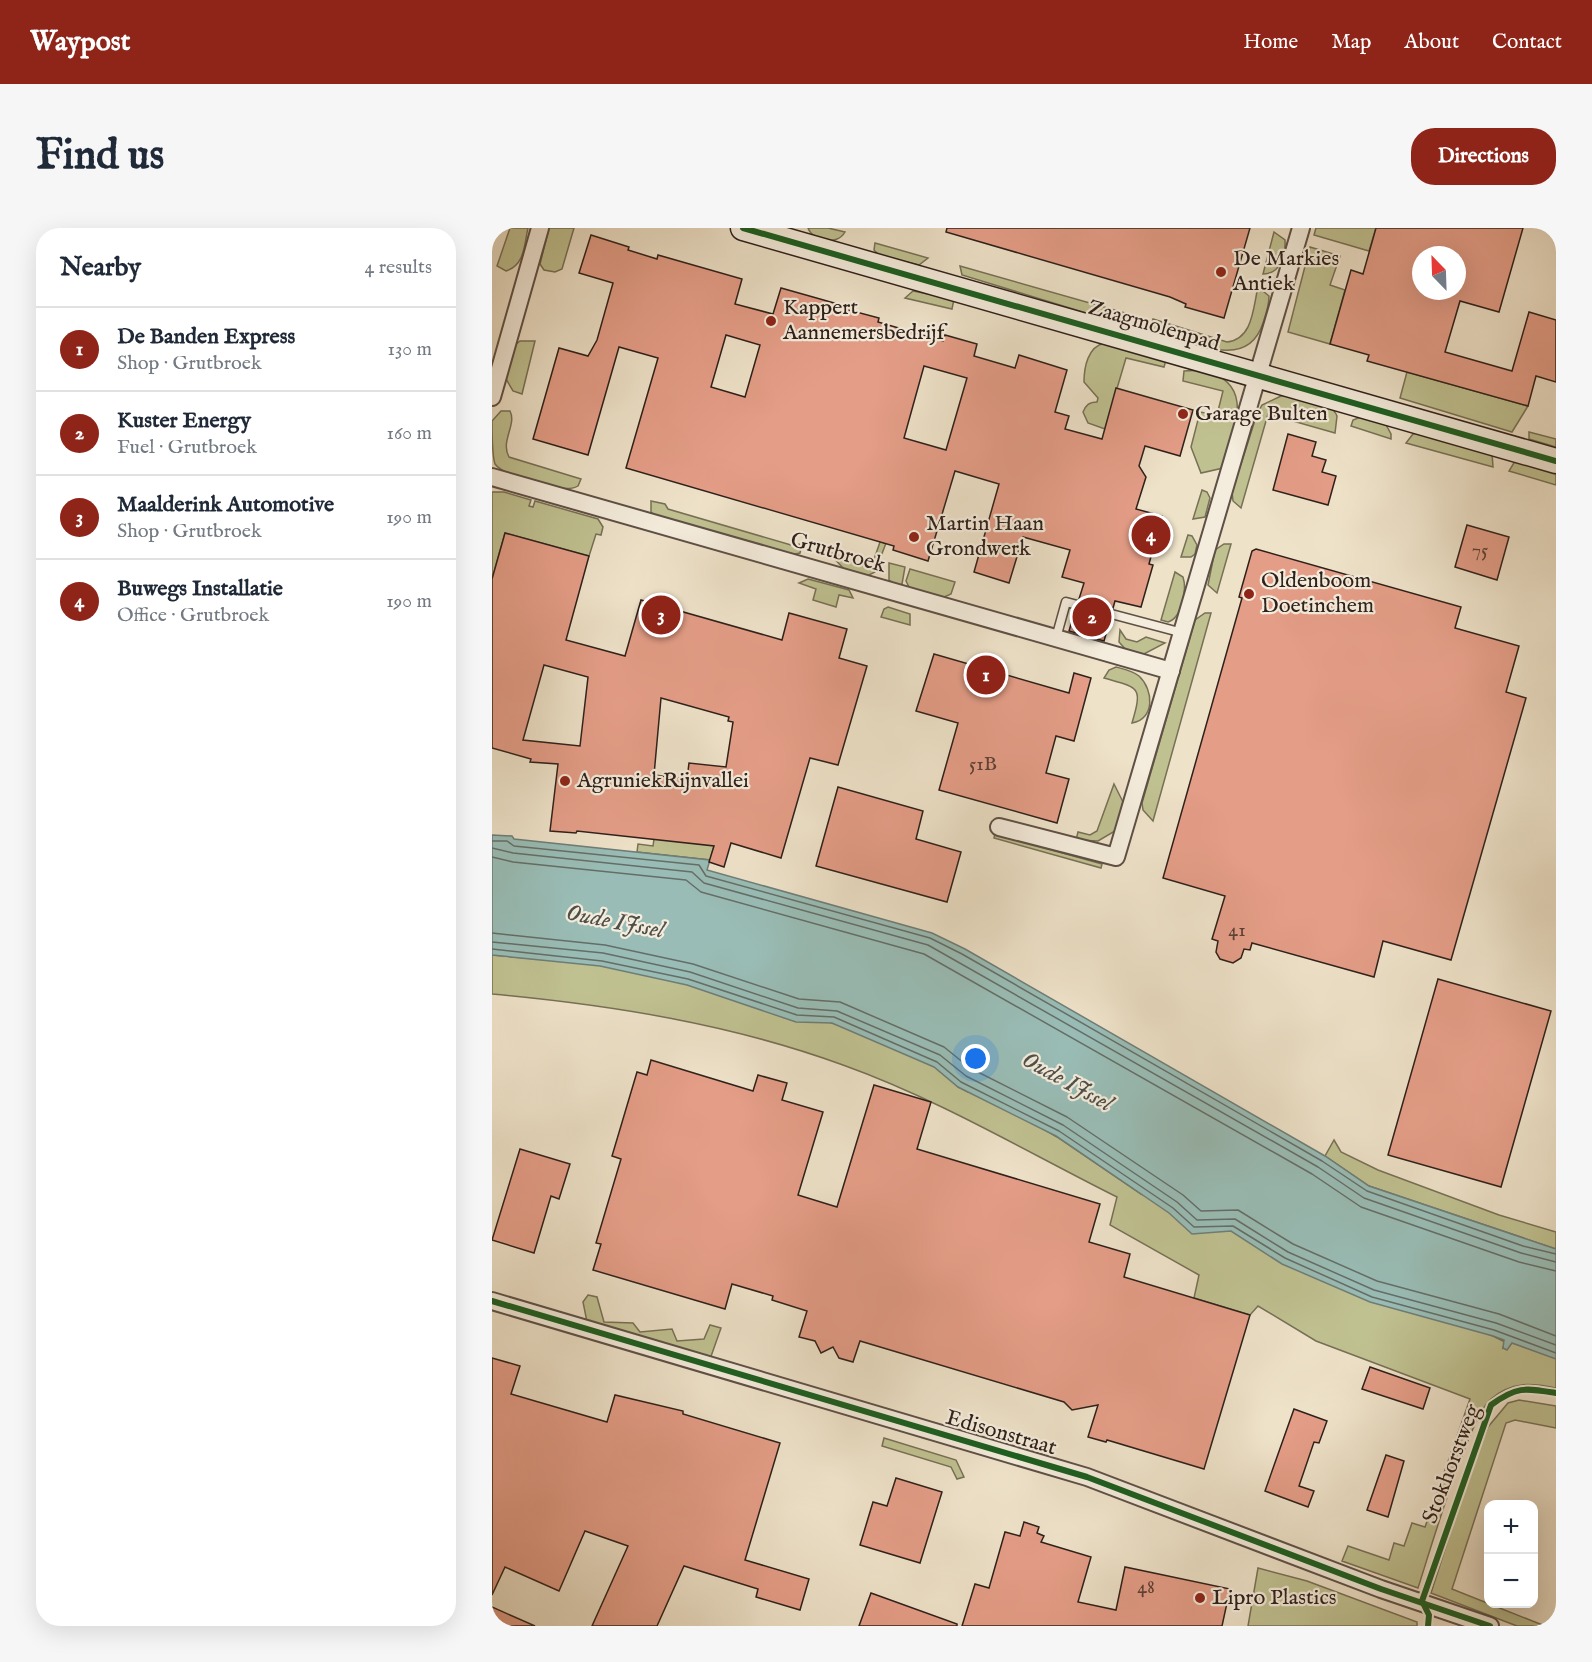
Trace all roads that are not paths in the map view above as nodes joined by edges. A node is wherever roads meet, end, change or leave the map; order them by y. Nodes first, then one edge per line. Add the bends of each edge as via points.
1 (540, 228) edge
2 (742, 228) edge
3 (1301, 228) edge
4 (1260, 375) junction
5 (492, 397) edge
6 (1556, 461) edge
7 (492, 477) edge
8 (1183, 633) junction
9 (1056, 638) junction
10 (1171, 671) junction
11 (999, 827) dead end
12 (492, 1302) edge
13 (1490, 1626) edge

1 - 5 street
2 - 4 street, Zaagmolenpad
3 - 4 street
4 - 6 street, Zaagmolenpad
4 - 8 street
7 - 9 street, Grutbroek
8 - 9 lane via 1065,602
8 - 10 street
9 - 10 street, Grutbroek
10 - 11 street via 1116,857
12 - 13 street, Edisonstraat via 1087,1477 1381,1589

